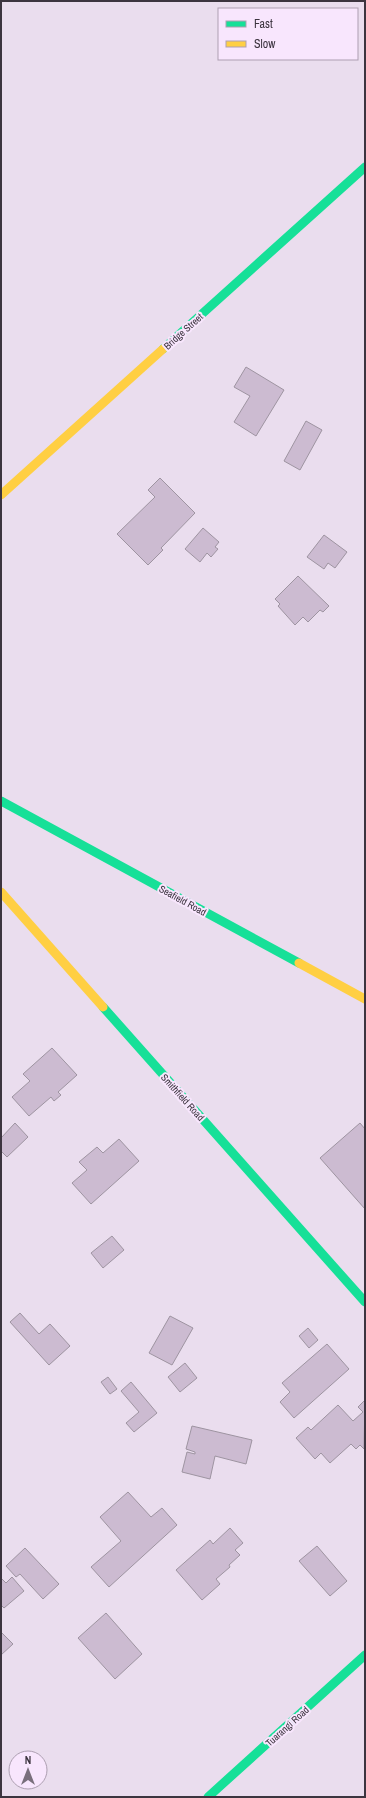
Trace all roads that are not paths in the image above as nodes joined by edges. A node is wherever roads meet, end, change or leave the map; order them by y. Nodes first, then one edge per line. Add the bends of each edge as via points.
1 (365, 168) edge
2 (1, 495) edge
3 (1, 801) edge
4 (1, 892) edge
5 (365, 999) edge
6 (365, 1302) edge
7 (365, 1655) edge
8 (208, 1797) edge

1 - 2 street, Bridge Street
3 - 5 street, Seafield Road
4 - 6 street, Smithfield Road
7 - 8 street, Tuarangi Road

